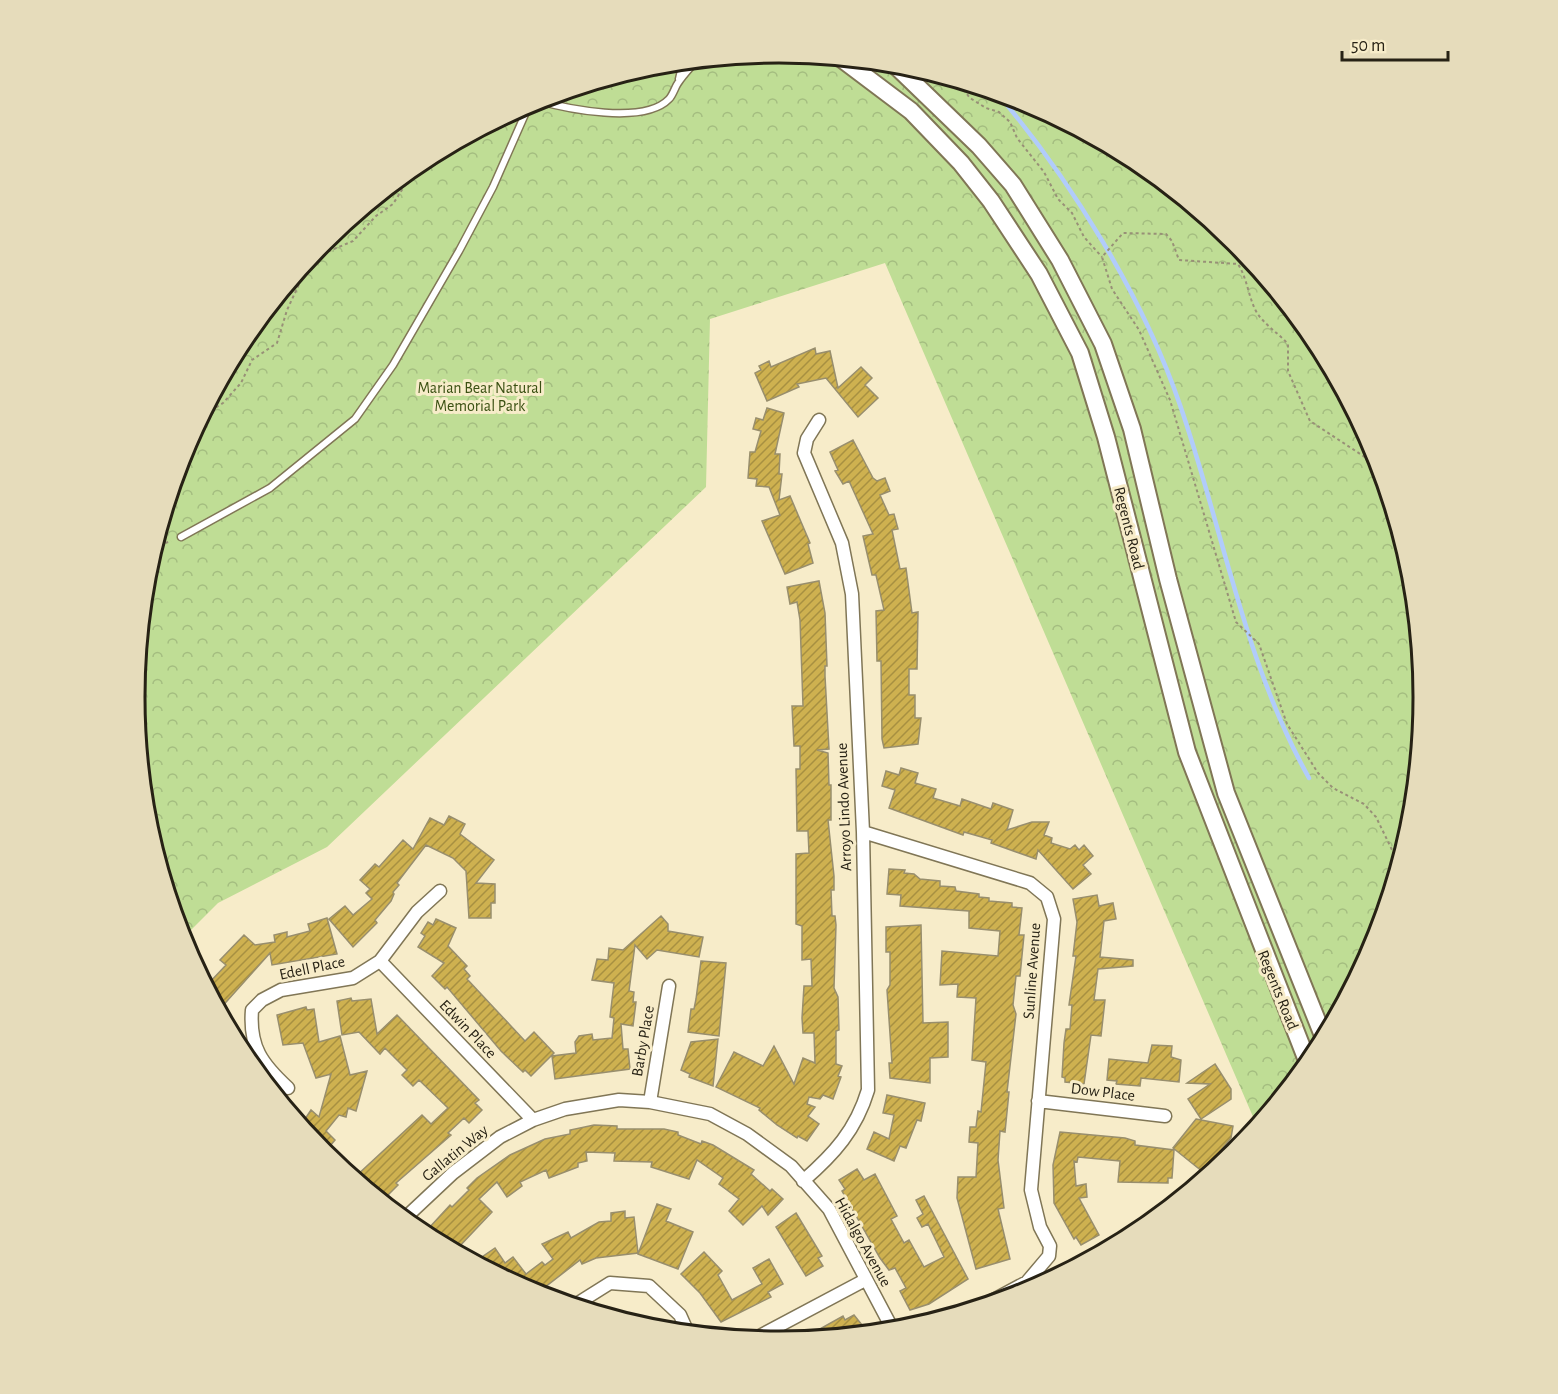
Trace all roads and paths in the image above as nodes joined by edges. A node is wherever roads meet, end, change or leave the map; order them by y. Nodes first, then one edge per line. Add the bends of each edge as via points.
1 (853, 67) edge
2 (689, 69) edge
3 (681, 71) edge
4 (906, 76) edge
5 (678, 82) junction
6 (965, 92) edge
7 (553, 105) edge
8 (524, 116) edge
9 (405, 186) edge
10 (329, 251) edge
11 (1102, 257) junction
12 (301, 281) edge
13 (214, 409) edge
14 (819, 420) dead end
15 (1366, 458) edge
16 (181, 537) joint
17 (164, 543) edge
18 (862, 832) junction
19 (1393, 852) edge
20 (440, 891) dead end
21 (380, 961) junction
22 (669, 986) dead end
23 (1320, 1027) edge
24 (1304, 1052) edge
25 (288, 1088) dead end
26 (1038, 1101) junction
27 (650, 1102) junction
28 (1164, 1116) dead end
29 (533, 1120) junction
30 (803, 1181) junction
31 (411, 1213) edge
32 (865, 1280) junction
33 (1029, 1280) edge
34 (584, 1300) edge
35 (888, 1322) edge
36 (684, 1324) edge
37 (769, 1331) edge

1 - 24 main road, Regents Road via 911,111 961,163 1039,274 1080,353 1106,437 1186,752
2 - 5 lane
3 - 5 lane
4 - 23 main road, Regents Road via 1013,185 1060,260 1103,344 1132,429 1226,793
5 - 7 lane via 669,100 650,109 616,114
6 - 11 path via 1010,122 1058,199
8 - 16 lane via 459,251 393,365 355,419 270,488
9 - 10 path via 393,204 353,241
11 - 15 path via 1123,233 1166,234 1179,260 1238,264 1247,280 1251,302 1287,344 1287,371 1310,421
11 - 19 path via 1112,289 1139,330 1170,400 1236,622 1259,644 1287,724 1318,773 1333,788 1364,804 1376,817
12 - 13 path via 277,343 252,360 241,383
14 - 18 street, Arroyo Lindo Avenue via 807,439 804,453 842,543 852,594
16 - 17 path
18 - 26 street, Sunline Avenue via 1030,883 1047,897 1054,919
18 - 30 street, Arroyo Lindo Avenue via 868,1090 849,1135
20 - 21 street, Edell Place via 417,912
21 - 25 street, Edell Place via 352,978 281,990 252,1010 250,1032 257,1050 266,1068
21 - 29 street, Edwin Place
22 - 27 street, Barby Place
26 - 28 street, Dow Place
26 - 33 street, Sunline Avenue via 1031,1190 1040,1227 1050,1246 1049,1256
27 - 29 street, Hidalgo Avenue via 619,1100
27 - 30 street, Hidalgo Avenue via 710,1114 747,1134 791,1166
29 - 31 street, Gallatin Way via 500,1137
30 - 32 street, Hidalgo Avenue via 829,1209
32 - 35 street, Hidalgo Avenue
32 - 37 street
34 - 36 street via 610,1283 649,1286 680,1315

